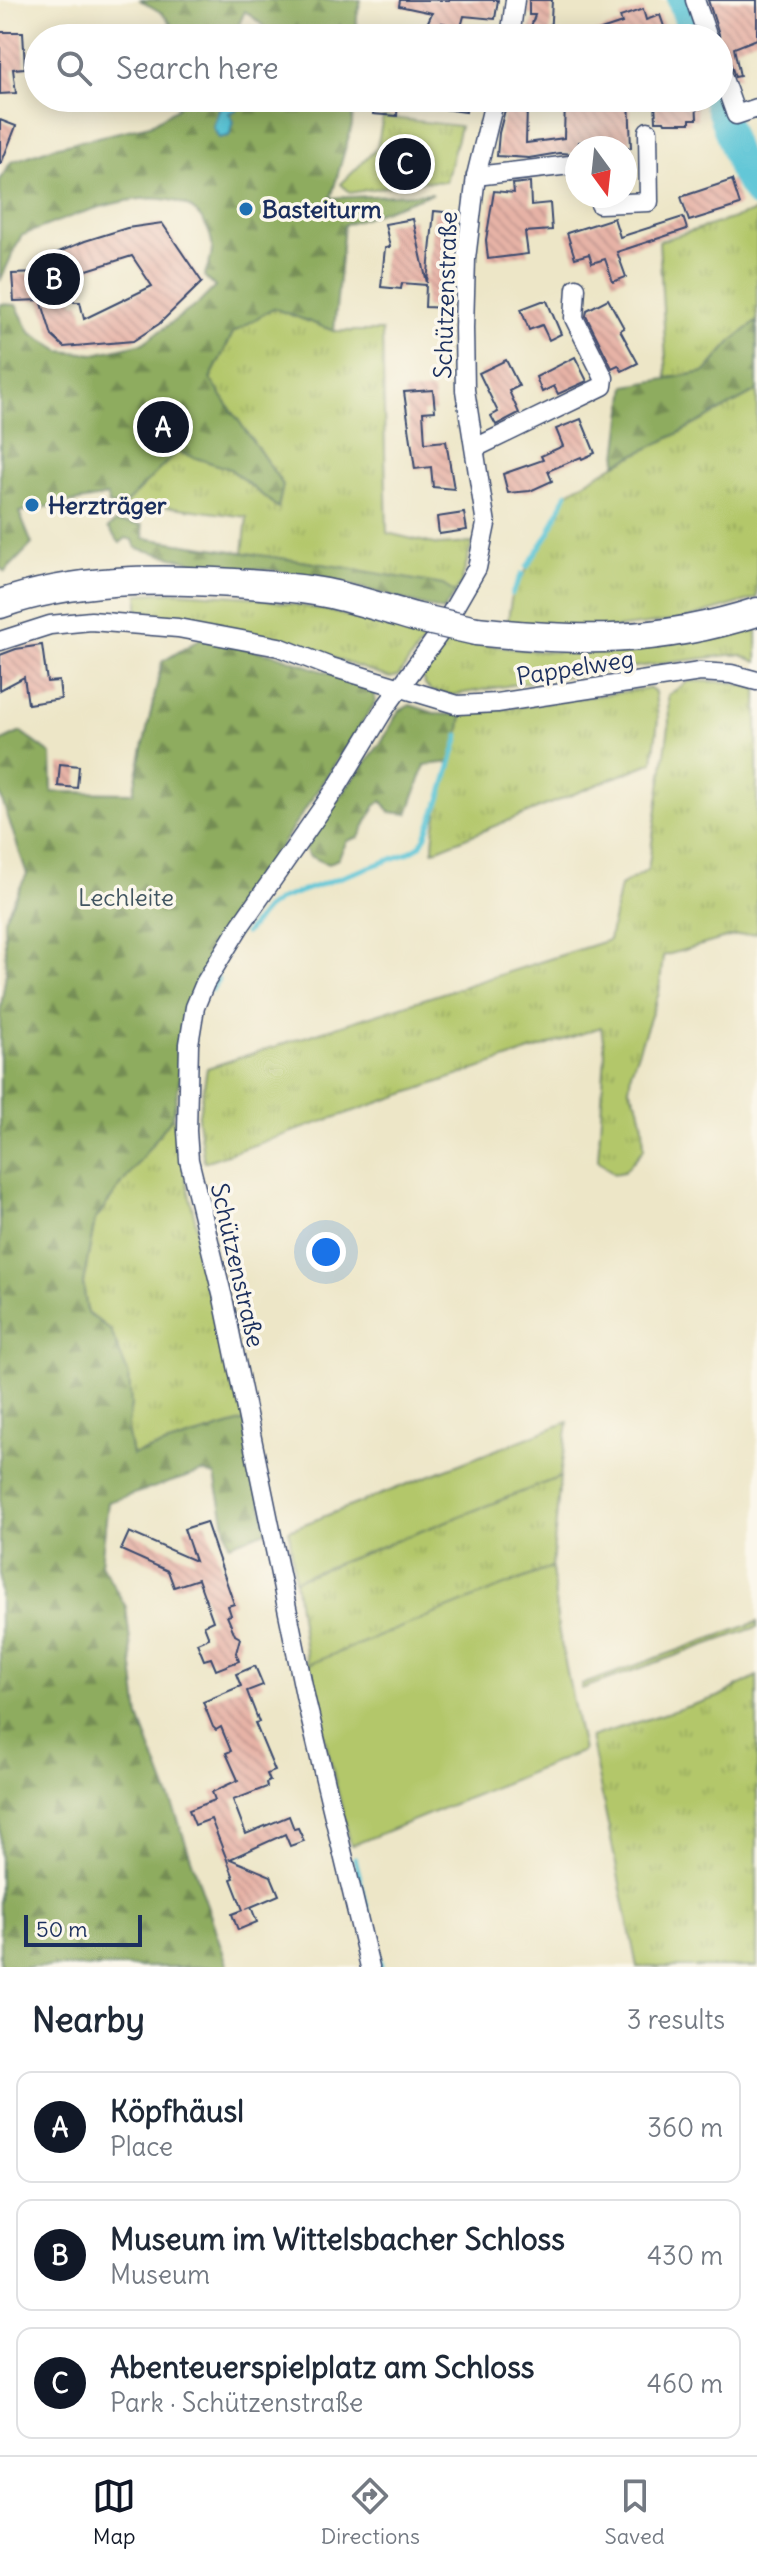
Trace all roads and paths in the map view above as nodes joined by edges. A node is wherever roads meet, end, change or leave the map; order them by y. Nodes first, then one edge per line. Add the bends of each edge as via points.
1 (515, 0) edge
2 (695, 0) edge
3 (512, 24) edge
4 (703, 24) edge
5 (733, 107) edge
6 (757, 108) edge
7 (492, 112) edge
8 (648, 131) dead end
9 (565, 166) edge
10 (476, 176) junction
11 (637, 202) edge
12 (576, 288) dead end
13 (475, 448) junction
14 (0, 604) edge
15 (757, 612) edge
16 (451, 613) dead end
17 (439, 634) dead end
18 (0, 641) edge
19 (757, 681) edge
20 (401, 687) junction
21 (370, 1967) edge

1 - 3 street
2 - 4 street
5 - 6 street via 736,115
7 - 10 street, Schützenstraße
8 - 11 street via 649,202
9 - 10 street
10 - 13 street, Schützenstraße via 464,328 465,390
12 - 13 street via 574,318 604,378 603,386
13 - 16 street, Schützenstraße via 486,524 477,568
14 - 15 main road, bridge via 111,582 180,579 325,593 476,631 610,640 659,635
17 - 20 street, Schützenstraße
18 - 20 street, Pappelweg via 50,625 91,621 178,628 279,647
19 - 20 street, Pappelweg via 700,672 458,705
20 - 21 street, Schützenstraße via 205,983 195,1007 188,1082 192,1174 223,1298 312,1728

